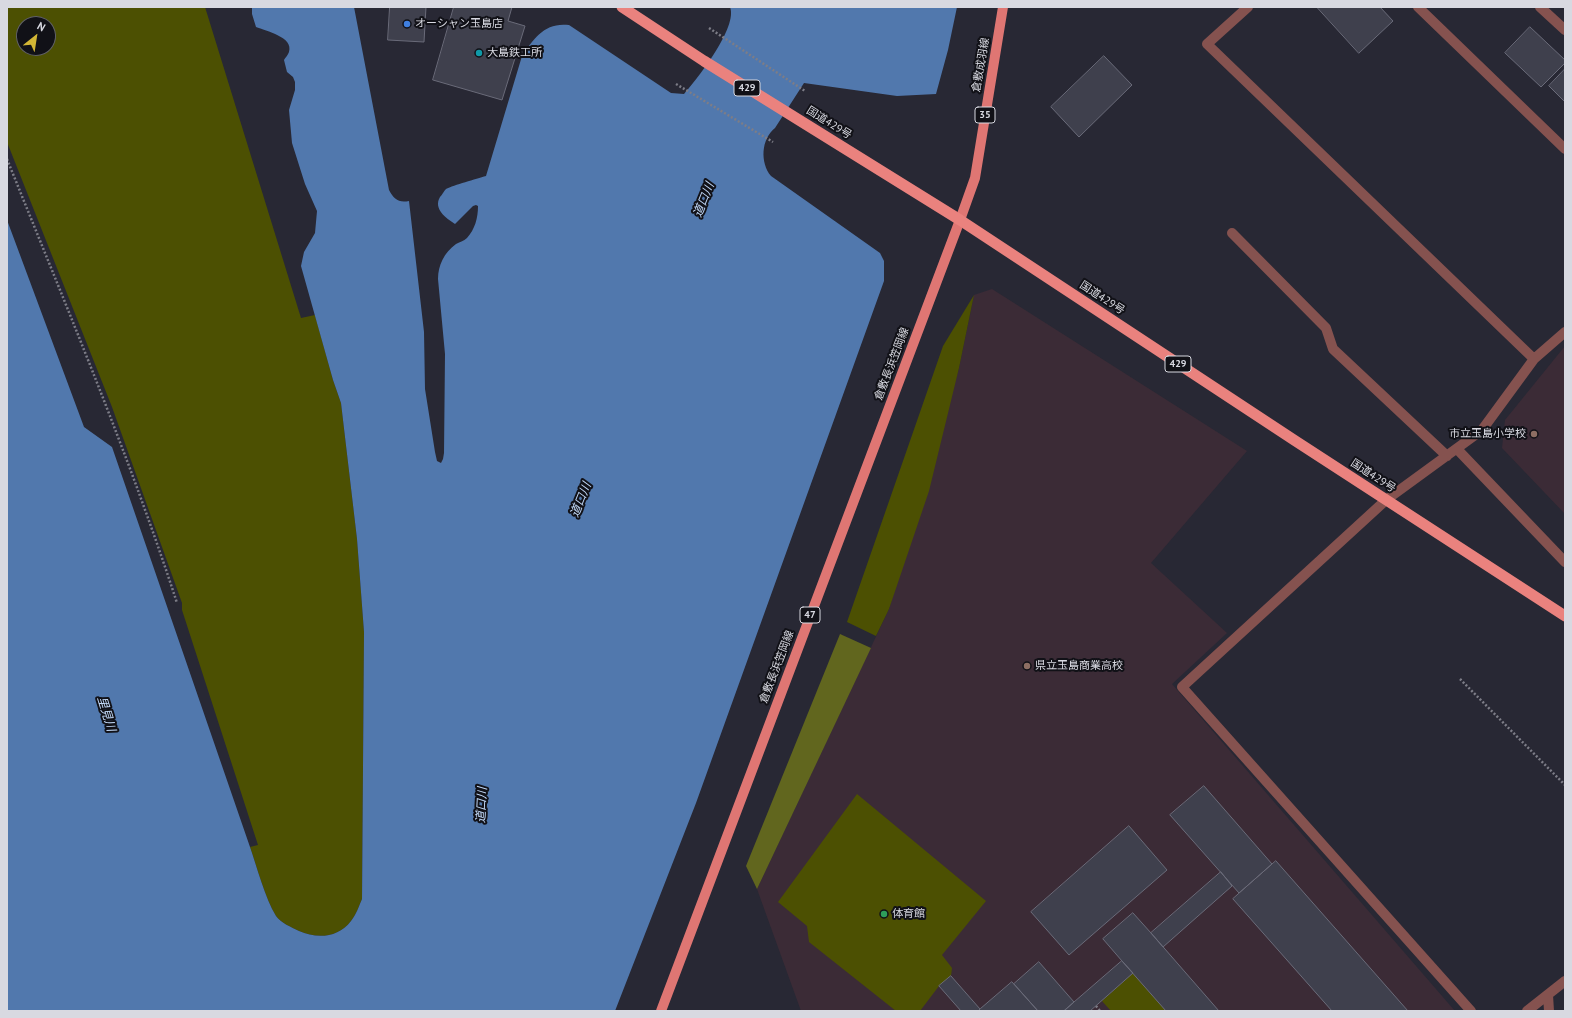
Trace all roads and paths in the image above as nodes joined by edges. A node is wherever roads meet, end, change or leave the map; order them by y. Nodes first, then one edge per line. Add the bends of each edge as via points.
1 (622, 7) edge
2 (1003, 7) edge
3 (1248, 7) edge
4 (1418, 7) edge
5 (1540, 7) edge
6 (710, 28) dead end
7 (1565, 30) edge
8 (676, 84) dead end
9 (805, 91) dead end
10 (773, 142) dead end
11 (1565, 149) edge
12 (7, 159) edge
13 (960, 220) junction
14 (1232, 233) dead end
15 (1565, 332) edge
16 (1534, 359) junction
17 (1457, 449) junction
18 (1447, 456) junction
19 (1386, 500) junction
20 (1565, 562) edge
21 (177, 603) dead end
22 (1565, 616) edge
23 (1460, 679) dead end
24 (1565, 785) edge
25 (1565, 981) edge
26 (1548, 995) junction
27 (1096, 1006) dead end
28 (661, 1011) edge
29 (1100, 1011) edge
30 (1471, 1011) edge
31 (1527, 1011) edge
32 (1549, 1011) edge

1 - 13 highway, 国道429号 / 429
2 - 13 main road, 倉敷成羽線 / 35 via 974,178
3 - 16 street via 1207,44
4 - 11 street
5 - 7 street
6 - 9 path
8 - 10 path
12 - 21 path via 122,446
13 - 19 highway, 国道429号 / 429
13 - 28 main road, 倉敷長浜笠岡線 / 47
14 - 18 street via 1326,328 1333,349
15 - 16 street
16 - 17 street via 1482,430
17 - 18 street
17 - 20 street
18 - 19 street
19 - 22 highway, 国道429号 / 429
19 - 30 street via 1182,687
23 - 24 path
25 - 26 street
26 - 31 street
26 - 32 street
27 - 29 path

